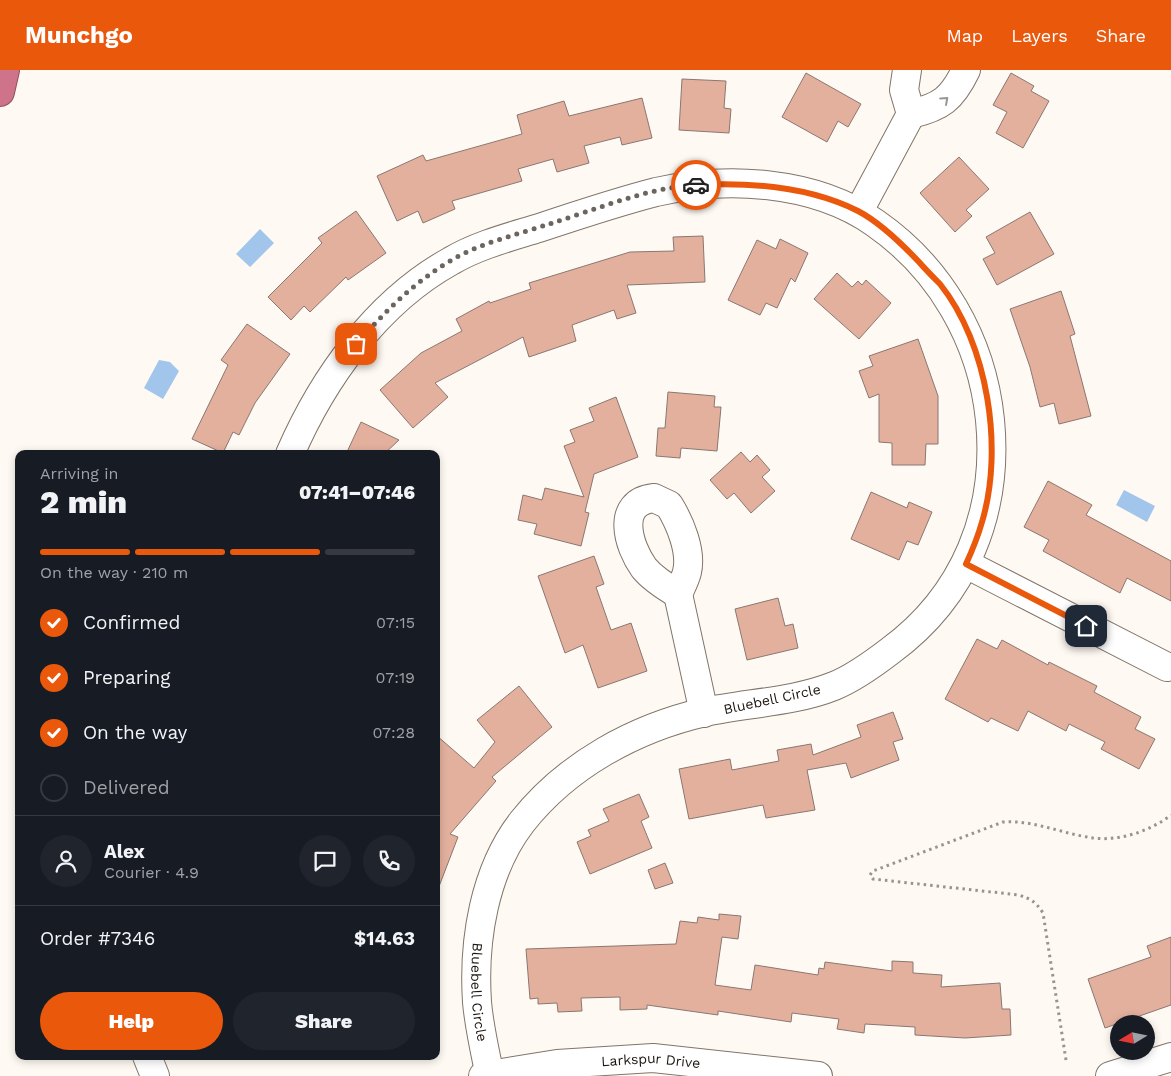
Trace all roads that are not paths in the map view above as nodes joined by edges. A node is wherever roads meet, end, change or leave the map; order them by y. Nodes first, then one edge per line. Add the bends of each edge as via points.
1 (5, 70) edge
2 (907, 70) edge
3 (966, 70) edge
4 (0, 92) edge
5 (911, 114) junction
6 (859, 212) junction
7 (292, 450) edge
8 (966, 564) junction
9 (678, 594) dead end
10 (1170, 672) edge
11 (704, 712) junction
12 (1171, 1056) edge
13 (149, 1060) edge
14 (487, 1075) edge
15 (155, 1076) edge
16 (818, 1076) edge
17 (1110, 1076) edge

1 - 4 highway
2 - 5 street via 904,90
5 -> 3 street via 943,104
5 - 6 street
6 - 7 street, Bluebell Circle via 772,185 685,186 605,206 485,245 450,261 386,311 335,371 306,418
6 - 8 street, Bluebell Circle via 892,236 940,285 969,336 978,359 992,439 990,479 982,522
8 - 10 street
8 - 11 street, Bluebell Circle via 943,598 909,637 873,664 836,685 802,695
9 - 11 street
11 - 14 street, Bluebell Circle via 666,722 595,756 542,801 522,822 506,847 494,875 477,943 477,1001
12 - 17 street
13 - 15 street
14 - 16 street, Larkspur Drive via 557,1064 654,1058

